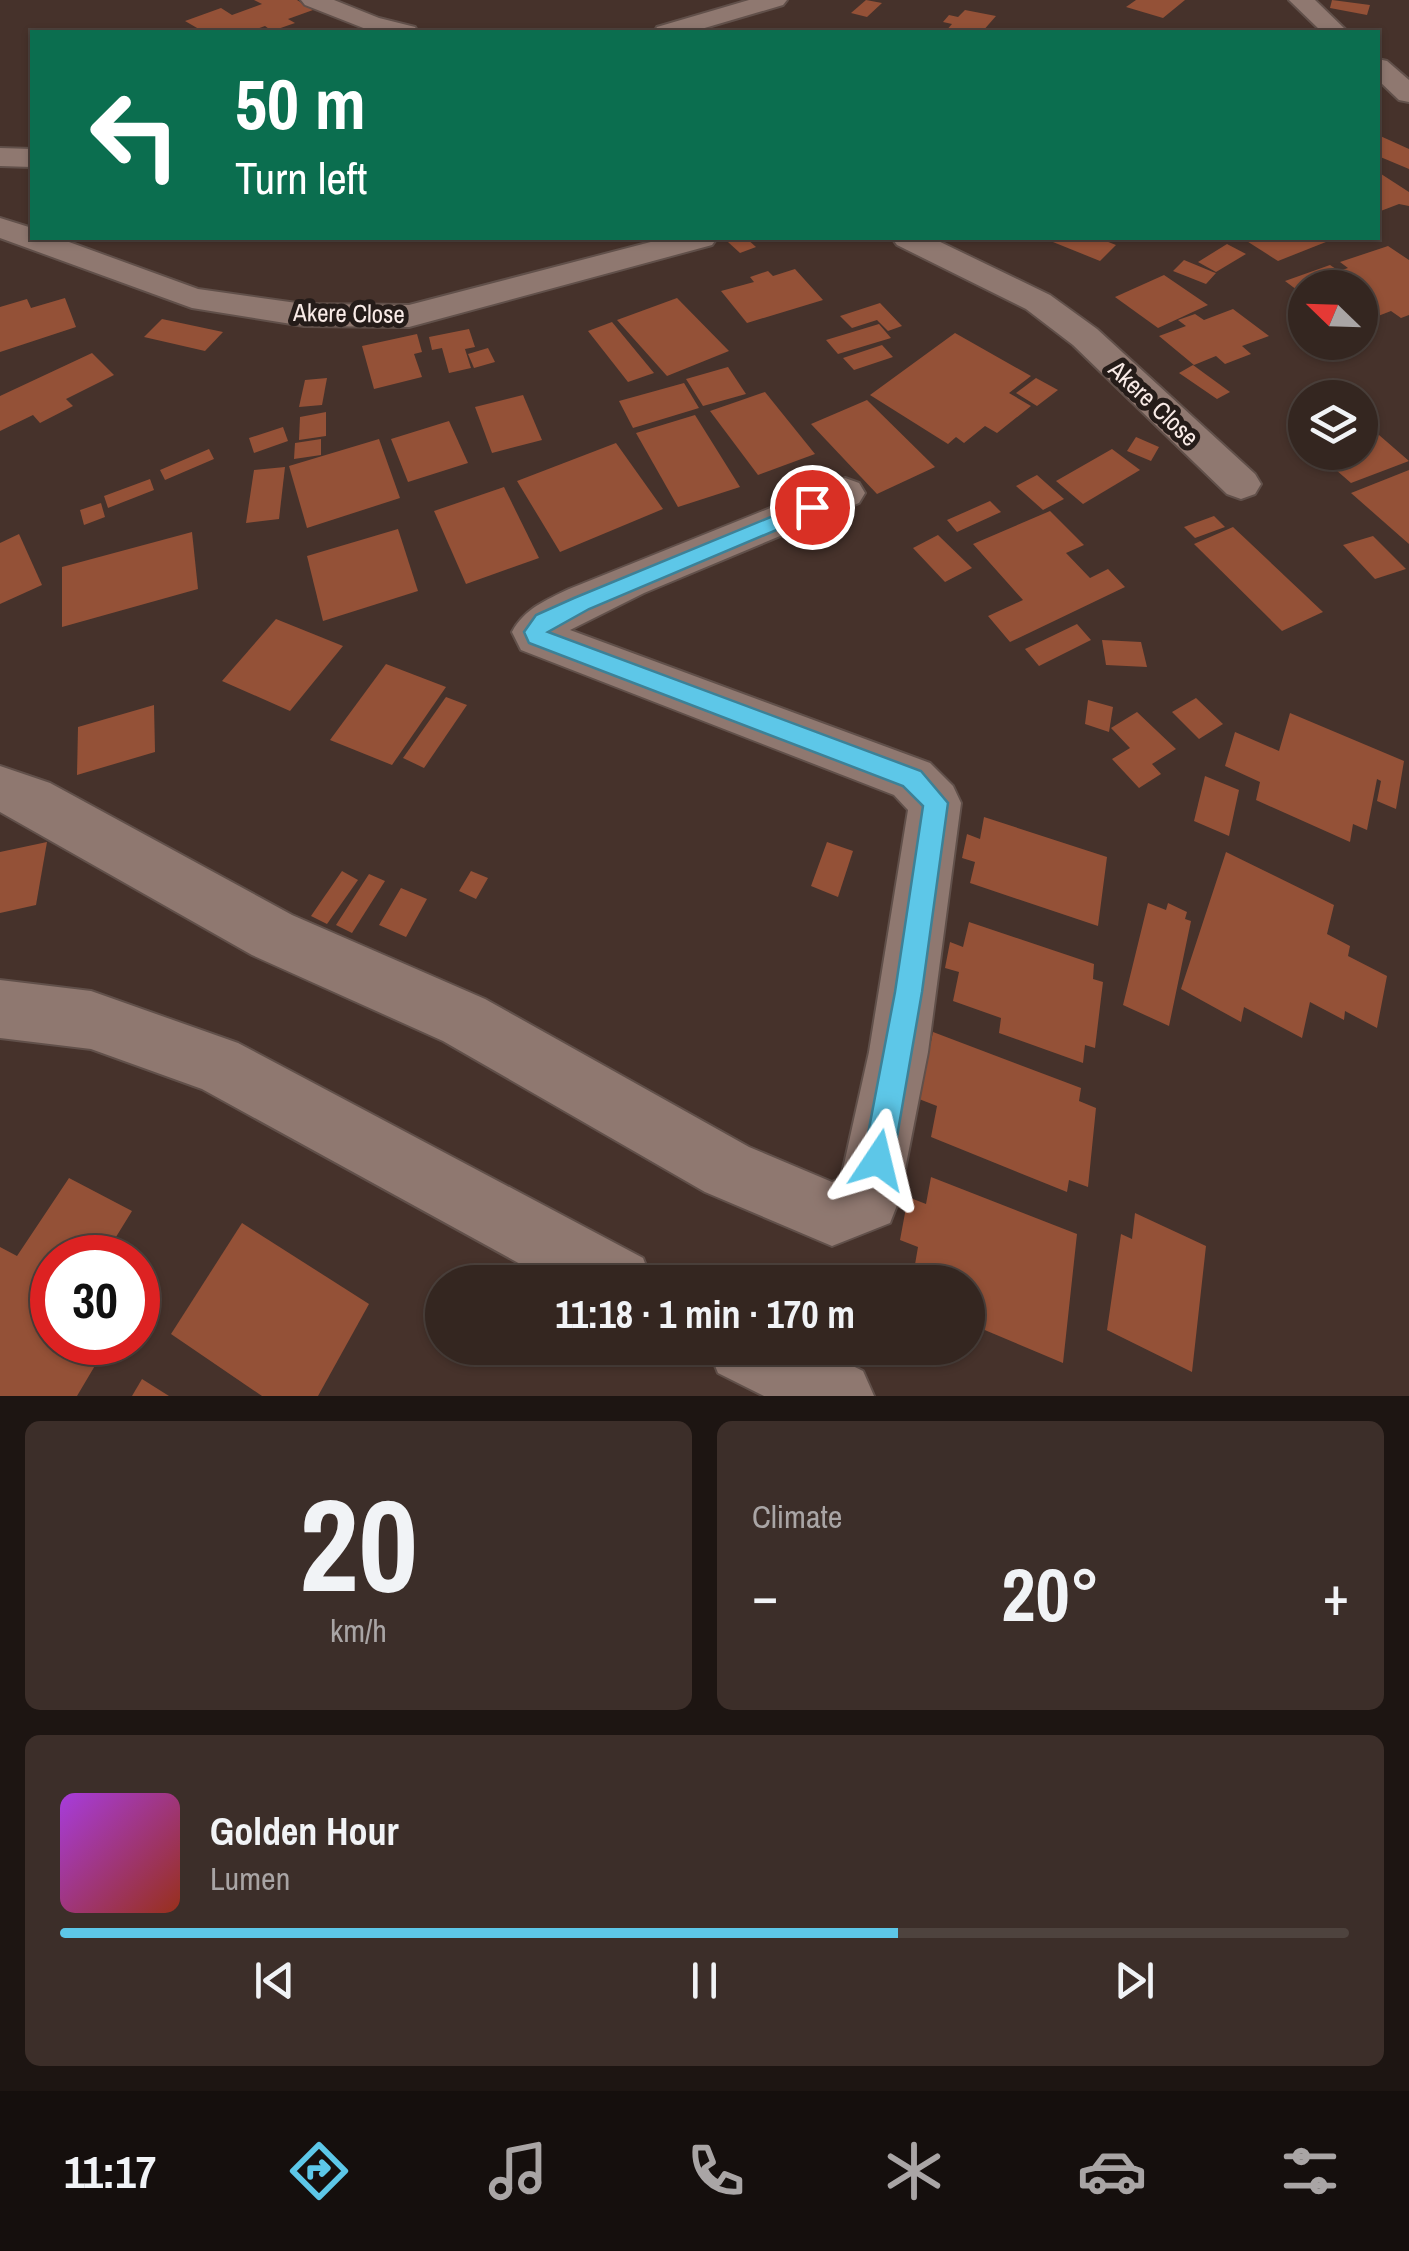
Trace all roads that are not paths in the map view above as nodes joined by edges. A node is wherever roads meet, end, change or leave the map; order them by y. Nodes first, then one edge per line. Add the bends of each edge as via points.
1 (313, 0) edge
2 (730, 0) edge
3 (775, 0) edge
4 (1301, 0) edge
5 (397, 30) edge
6 (672, 30) edge
7 (1334, 30) edge
8 (1380, 69) edge
9 (1409, 94) edge
10 (0, 157) edge
11 (30, 158) edge
12 (0, 226) edge
13 (30, 237) edge
14 (37, 240) edge
15 (694, 240) edge
16 (912, 240) edge
17 (1241, 484) dead end
18 (846, 494) dead end
19 (0, 789) edge
20 (0, 1009) edge
21 (587, 1265) edge
22 (777, 1365) edge
23 (838, 1396) edge

1 - 5 street
2 - 6 street
3 - 6 street
4 - 7 street
8 - 9 street
10 - 11 street
12 - 13 street, Akere Close
14 - 15 street, Akere Close via 192,298 304,315 409,316
16 - 17 street, Akere Close via 1038,302 1085,337
18 - 19 street via 654,571 544,621 535,632 912,778 936,803 878,1160 867,1200 832,1214 727,1170 464,1020 272,935 32,800
20 - 21 street via 92,1020 217,1064
22 - 23 street

